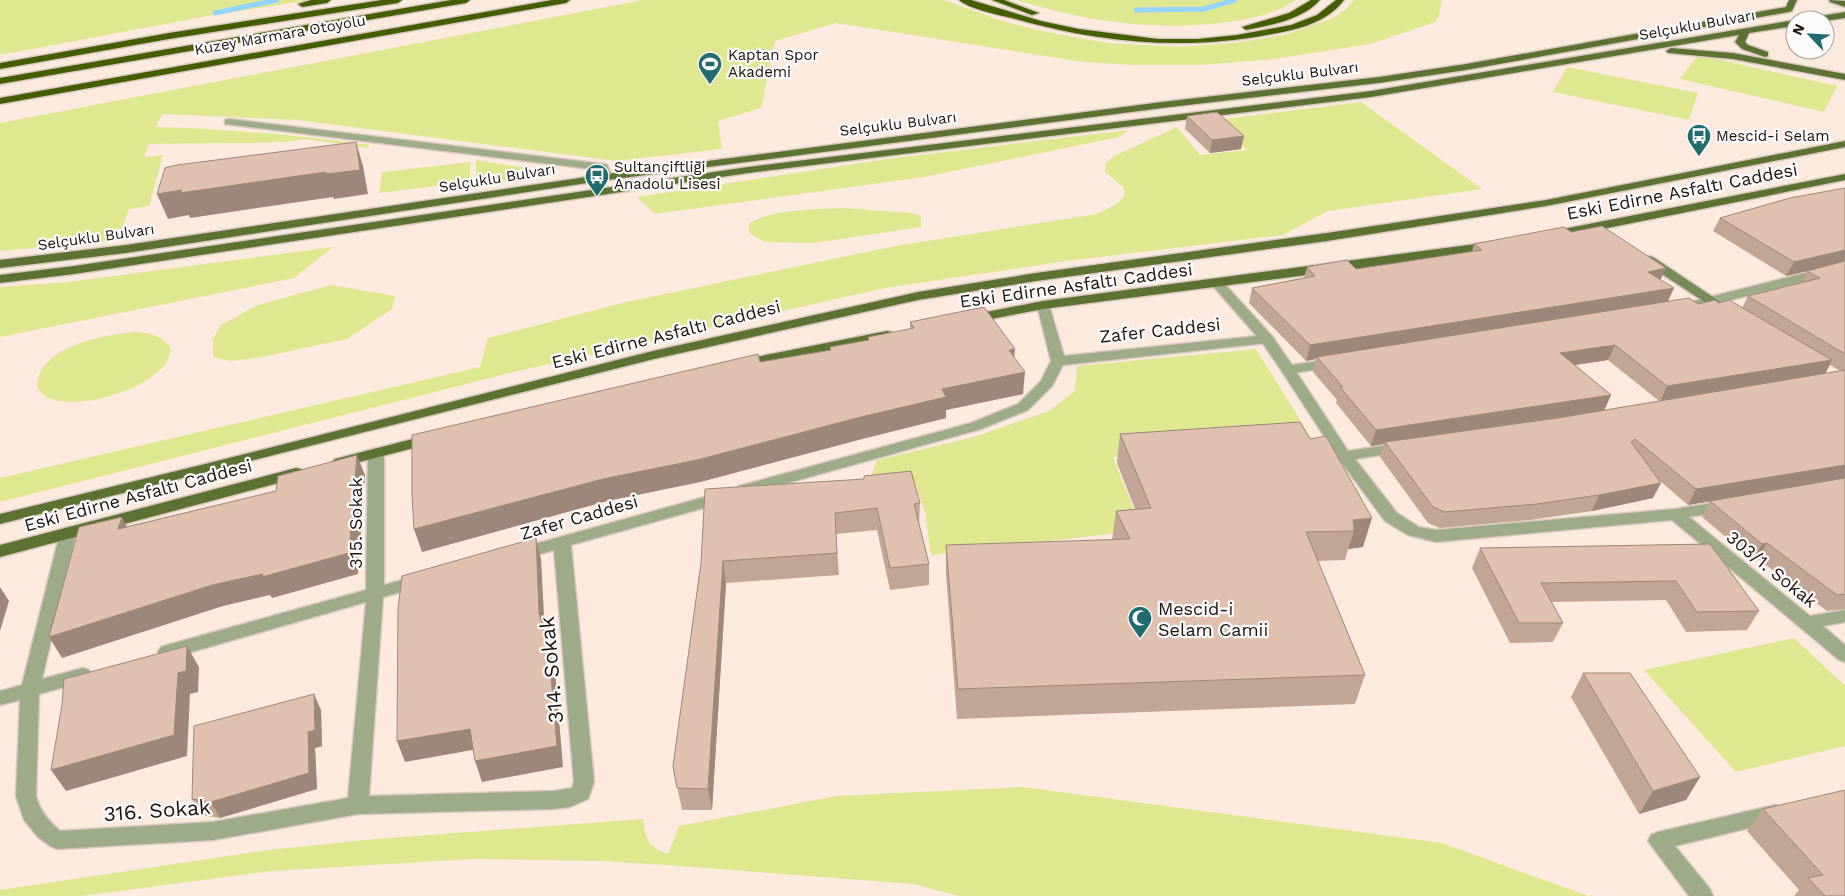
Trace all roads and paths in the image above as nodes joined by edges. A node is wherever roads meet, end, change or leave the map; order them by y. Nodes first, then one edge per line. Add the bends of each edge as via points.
1 (327, 0) edge
2 (398, 0) edge
3 (466, 0) edge
4 (566, 0) edge
5 (964, 0) edge
6 (996, 0) edge
7 (1316, 0) edge
8 (1340, 0) edge
9 (1793, 0) edge
10 (1833, 0) edge
11 (1845, 4) edge
12 (289, 7) dead end
13 (234, 16) dead end
14 (1785, 25) edge
15 (1745, 32) junction
16 (1649, 49) junction
17 (0, 59) edge
18 (0, 66) edge
19 (1845, 70) edge
20 (1845, 77) edge
21 (0, 81) edge
22 (0, 101) edge
23 (229, 122) dead end
24 (1845, 144) edge
25 (607, 176) junction
26 (1845, 177) edge
27 (1598, 227) junction
28 (1541, 237) edge
29 (1615, 238) edge
30 (1502, 244) edge
31 (1639, 254) edge
32 (0, 264) edge
33 (1845, 267) edge
34 (0, 279) edge
35 (1217, 284) junction
36 (1714, 302) junction
37 (1043, 305) junction
38 (1684, 307) edge
39 (1739, 317) edge
40 (958, 321) edge
41 (901, 332) edge
42 (1267, 339) junction
43 (1058, 361) junction
44 (1346, 361) edge
45 (725, 368) edge
46 (1288, 370) junction
47 (442, 436) edge
48 (1419, 445) edge
49 (376, 454) junction
50 (1344, 456) junction
51 (327, 466) edge
52 (308, 470) edge
53 (1744, 503) edge
54 (1674, 514) junction
55 (0, 519) edge
56 (68, 533) junction
57 (562, 542) junction
58 (0, 551) edge
59 (500, 559) edge
60 (437, 576) edge
61 (375, 594) junction
62 (1845, 616) edge
63 (1806, 623) junction
64 (1845, 655) edge
65 (152, 656) edge
66 (96, 672) edge
67 (30, 690) junction
68 (0, 698) edge
69 (581, 793) joint
70 (358, 805) junction
71 (1796, 809) edge
72 (1702, 896) edge

1 - 12 highway
2 - 18 highway
3 - 21 highway, Kuzey Marmara Otoyolu
4 - 22 highway, Kuzey Marmara Otoyolu
5 - 8 highway via 1028,22 1084,34 1178,42 1236,38 1292,28 1322,15
6 - 7 highway via 1040,15 1086,25 1190,32 1261,24 1298,12
9 - 25 main road, Selçuklu Bulvarı via 1789,9 1379,80
10 - 11 main road
13 - 17 highway
14 - 15 main road, Selçuklu Bulvarı
15 - 16 main road, Selçuklu Bulvarı
15 - 19 main road via 1740,42 1756,52
16 - 20 main road via 1732,56
16 - 34 main road, Selçuklu Bulvarı via 1371,94 748,170
23 - 25 street via 296,127 552,163 603,167
24 - 55 main road, Eski Edirne Asfaltı Caddesi via 1588,195 1327,237 918,296 653,355
25 - 32 main road, Selçuklu Bulvarı via 126,249
26 - 27 main road, Eski Edirne Asfaltı Caddesi
27 - 28 main road, Eski Edirne Asfaltı Caddesi
27 - 29 main road
30 - 35 main road, Eski Edirne Asfaltı Caddesi
31 - 36 main road
33 - 36 street
35 - 37 main road, Eski Edirne Asfaltı Caddesi
35 - 42 street
36 - 38 street
36 - 39 main road
37 - 40 main road, Eski Edirne Asfaltı Caddesi
37 - 43 street
41 - 45 main road
42 - 43 street, Zafer Caddesi
42 - 46 street
43 - 57 street, Zafer Caddesi via 1047,382 1023,407 976,426
44 - 46 street
46 - 50 street
47 - 49 main road
48 - 50 street
49 - 51 main road
49 - 61 street, 315. Sokak
50 - 54 street via 1391,517 1414,531 1436,536
52 - 56 main road, Eski Edirne Asfaltı Caddesi
53 - 54 street
54 - 63 street, 303/1. Sokak
56 - 58 main road, Eski Edirne Asfaltı Caddesi
56 - 67 street, 316. Sokak
57 - 59 street, Zafer Caddesi
57 - 69 street, 314. Sokak via 584,782
60 - 61 street
61 - 65 street
61 - 70 street, 315. Sokak
62 - 63 street
63 - 64 street, 303/1. Sokak
66 - 67 street
67 - 68 street
67 - 70 street, 316. Sokak via 26,796 31,814 57,840 213,831
69 - 70 street, 316. Sokak via 545,801
71 - 72 street via 1658,841

